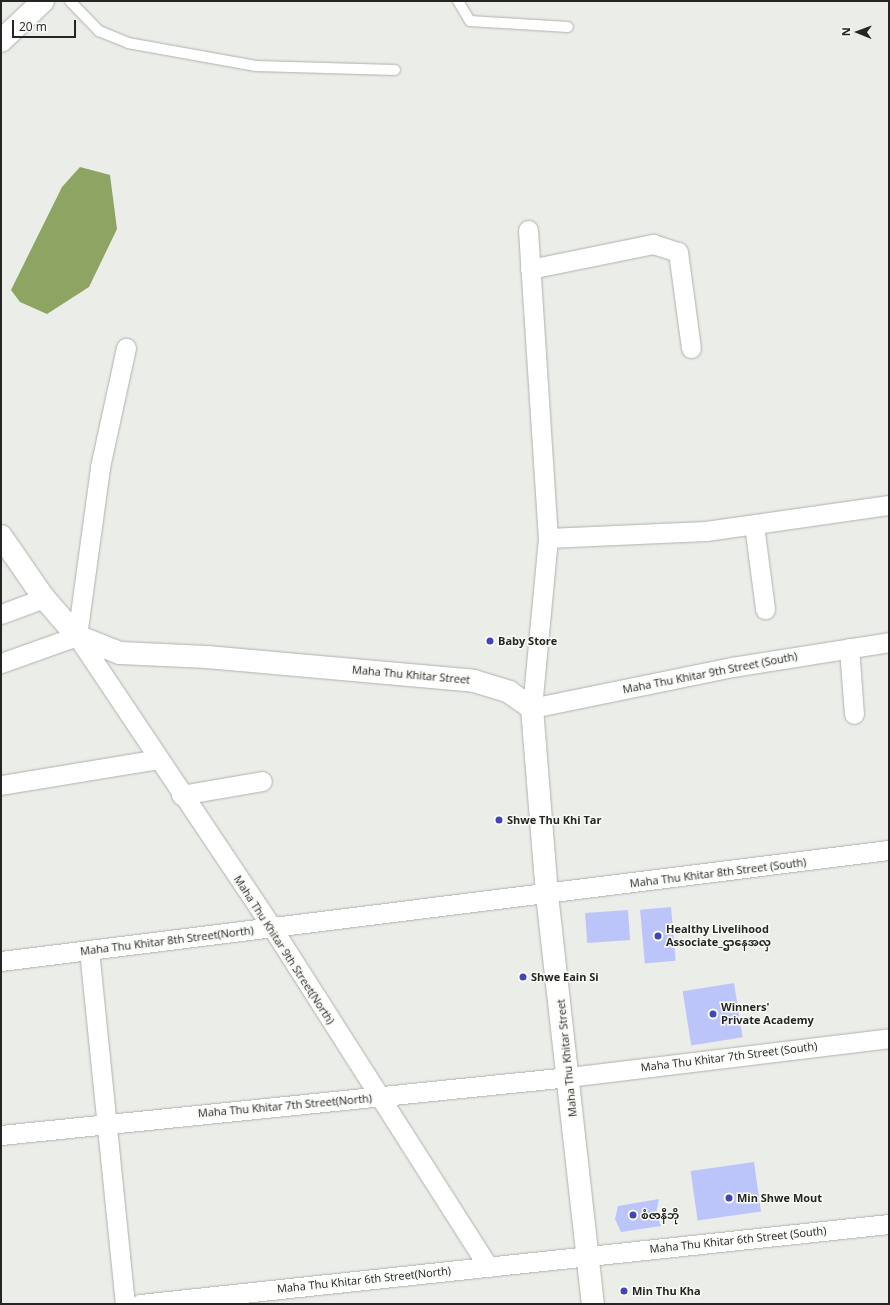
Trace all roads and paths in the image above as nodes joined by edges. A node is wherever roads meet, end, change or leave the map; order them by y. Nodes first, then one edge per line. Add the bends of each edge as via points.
1 (43, 1) edge
2 (70, 1) edge
3 (458, 1) edge
4 (568, 27) dead end
5 (1, 41) edge
6 (395, 70) dead end
7 (528, 230) dead end
8 (530, 269) junction
9 (126, 348) dead end
10 (691, 348) dead end
11 (889, 505) edge
12 (754, 525) junction
13 (1, 536) edge
14 (548, 538) junction
15 (44, 598) junction
16 (765, 609) dead end
17 (1, 614) edge
18 (77, 636) junction
19 (889, 642) edge
20 (848, 648) junction
21 (1, 663) edge
22 (532, 708) junction
23 (854, 714) dead end
24 (158, 759) junction
25 (262, 781) dead end
26 (1, 785) edge
27 (181, 795) junction
28 (889, 850) edge
29 (547, 895) junction
30 (273, 929) junction
31 (89, 950) junction
32 (1, 961) edge
33 (889, 1038) edge
34 (569, 1077) junction
35 (378, 1097) junction
36 (107, 1122) junction
37 (1, 1136) edge
38 (889, 1224) edge
39 (587, 1256) junction
40 (488, 1267) junction
41 (125, 1304) edge
42 (140, 1304) edge
43 (593, 1304) edge

1 - 5 street
2 - 6 lane via 99,31 128,43 256,66
3 - 4 lane via 470,21
7 - 8 street
8 - 10 street via 653,244 678,252
8 - 14 street
9 - 18 street via 100,467
11 - 12 street
12 - 14 street via 706,531
12 - 16 street
13 - 15 street, Maha Thu Khitar Street
14 - 22 street
15 - 17 street
15 - 18 street, Maha Thu Khitar Street
18 - 21 street
18 - 22 street, Maha Thu Khitar Street via 120,653 207,657 474,681 509,692
18 - 24 street, Maha Thu Khitar 9th Street(North)
19 - 20 street, Maha Thu Khitar 9th Street (South)
20 - 22 street, Maha Thu Khitar 9th Street (South) via 732,667
20 - 23 street
22 - 29 street, Maha Thu Khitar Street
24 - 26 street
24 - 27 street, Maha Thu Khitar 9th Street(North)
25 - 27 street
27 - 30 street, Maha Thu Khitar 9th Street(North)
28 - 29 street, Maha Thu Khitar 8th Street (South)
29 - 30 street, Maha Thu Khitar 8th Street(North)
29 - 34 street, Maha Thu Khitar Street
30 - 31 street, Maha Thu Khitar 8th Street(North)
30 - 35 street, Maha Thu Khitar 9th Street(North)
31 - 32 street, Maha Thu Khitar 8th Street(North)
31 - 36 street
33 - 34 street, Maha Thu Khitar 7th Street (South)
34 - 35 street, Maha Thu Khitar 7th Street(North)
34 - 39 street, Maha Thu Khitar Street
35 - 36 street, Maha Thu Khitar 7th Street(North)
35 - 40 street, Maha Thu Khitar 9th Street(North)
36 - 37 street, Maha Thu Khitar 7th Street(North)
36 - 41 street
38 - 39 street, Maha Thu Khitar 6th Street (South)
39 - 40 street, Maha Thu Khitar 6th Street(North)
39 - 43 street, Maha Thu Khitar Street
40 - 42 street, Maha Thu Khitar 6th Street(North)

